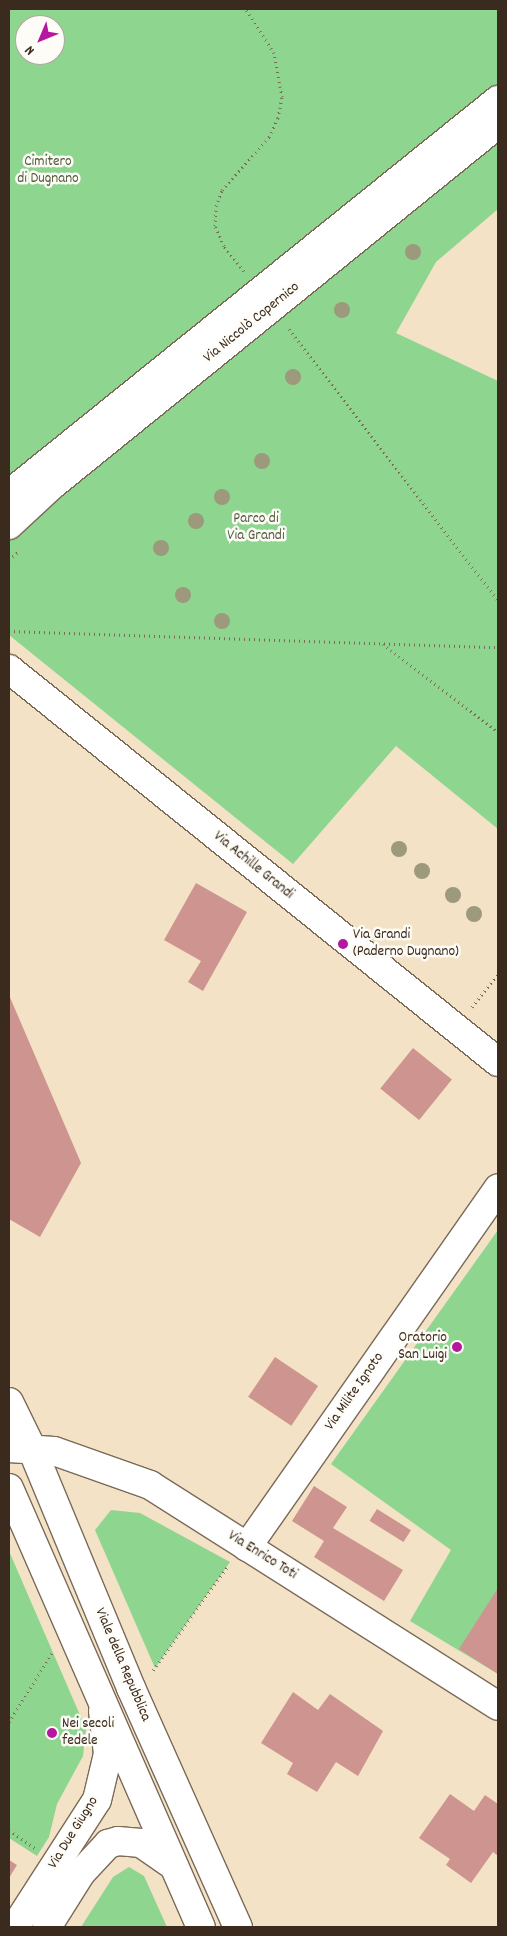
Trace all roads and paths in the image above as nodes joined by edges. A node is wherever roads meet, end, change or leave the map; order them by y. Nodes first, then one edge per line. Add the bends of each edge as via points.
1 (246, 9) edge
2 (498, 100) edge
3 (498, 124) edge
4 (266, 300) junction
5 (9, 494) edge
6 (9, 525) edge
7 (498, 600) edge
8 (9, 631) edge
9 (383, 644) junction
10 (498, 647) edge
11 (9, 670) edge
12 (498, 732) edge
13 (498, 974) edge
14 (455, 1028) junction
15 (498, 1062) edge
16 (498, 1188) edge
17 (9, 1402) edge
18 (20, 1448) edge
19 (9, 1488) edge
20 (247, 1547) junction
21 (57, 1646) dead end
22 (131, 1688) junction
23 (102, 1700) junction
24 (498, 1706) edge
25 (9, 1722) edge
26 (174, 1866) junction
27 (14, 1927) edge
28 (48, 1927) edge
29 (201, 1927) edge
30 (238, 1927) edge

1 - 4 path via 274,53 282,97 278,118 269,137 222,190 216,206 216,226 224,246
2 - 4 street, Via Niccolò Copernico
3 - 4 street, Via Niccolò Copernico
4 - 5 street, Via Niccolò Copernico
4 - 6 street, Via Niccolò Copernico
4 - 7 path
8 - 9 path
9 - 10 path
9 - 12 path
11 - 14 street, Via Achille Grandi
13 - 14 path
14 - 15 street, Via Achille Grandi
16 - 20 street, Via Milite Ignoto
17 - 18 street, Viale della Repubblica
18 - 20 street, Via Enrico Toti via 81,1459 150,1485
18 - 22 street, Viale della Repubblica
19 - 23 street
20 - 22 path via 230,1562 155,1668
20 - 24 street, Via Enrico Toti
21 - 25 path
22 - 30 street, Viale della Repubblica
23 - 26 street
23 - 27 street, Via Due Giugno via 108,1754 97,1800
26 - 28 street, Via Due Giugno via 141,1843 118,1841 108,1844 81,1873
26 - 29 street

